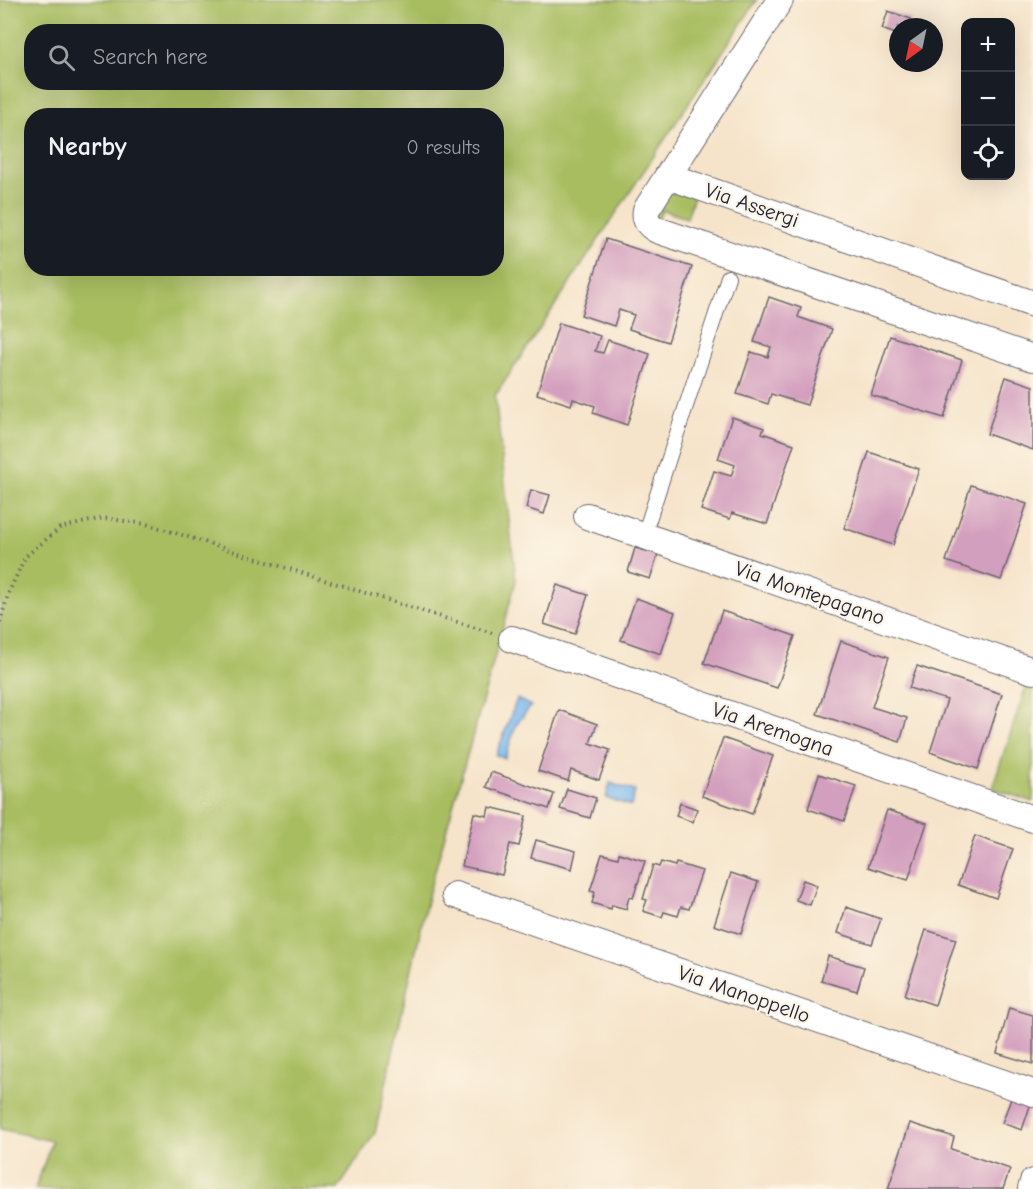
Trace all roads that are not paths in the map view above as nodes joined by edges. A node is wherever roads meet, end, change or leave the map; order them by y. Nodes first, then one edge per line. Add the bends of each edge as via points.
1 (780, 0) edge
2 (668, 176) junction
3 (728, 277) dead end
4 (1033, 304) edge
5 (1033, 358) edge
6 (587, 516) dead end
7 (644, 536) junction
8 (512, 639) road end
9 (1033, 671) edge
10 (1033, 819) edge
11 (455, 895) dead end
12 (1033, 1093) edge
13 (1033, 1182) edge
14 (1031, 1189) edge

1 - 2 street
2 - 4 street, Via Assergi
2 - 5 street via 646,210 647,221 657,230
3 - 7 lane
6 - 7 street, Via Montepagano
7 - 9 street, Via Montepagano
8 - 10 street, Via Aremogna
11 - 12 street, Via Manoppello
13 - 14 street

